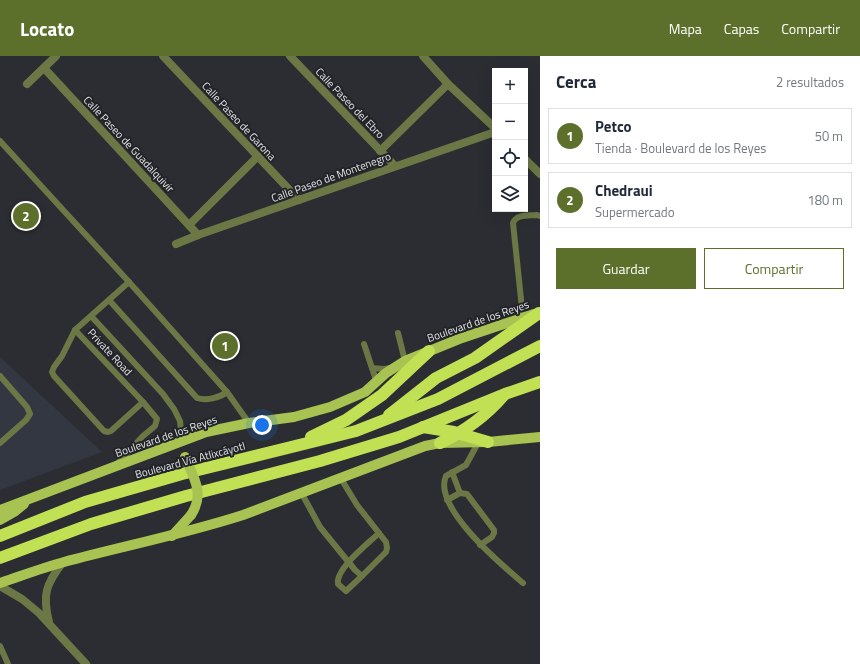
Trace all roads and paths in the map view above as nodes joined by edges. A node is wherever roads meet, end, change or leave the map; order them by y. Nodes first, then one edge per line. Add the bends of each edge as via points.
1 (56, 56) edge
2 (163, 56) edge
3 (290, 56) edge
4 (423, 56) edge
5 (44, 68) junction
6 (27, 84) dead end
7 (448, 84) junction
8 (492, 125) edge
9 (492, 133) edge
10 (0, 141) edge
11 (380, 151) junction
12 (257, 157) junction
13 (528, 162) edge
14 (395, 166) junction
15 (540, 174) edge
16 (299, 200) junction
17 (540, 216) edge
18 (189, 225) junction
19 (198, 235) junction
20 (176, 244) dead end
21 (129, 282) junction
22 (109, 300) junction
23 (540, 312) edge
24 (92, 317) junction
25 (523, 318) junction
26 (75, 330) junction
27 (398, 333) dead end
28 (364, 344) dead end
29 (540, 346) edge
30 (429, 351) junction
31 (405, 361) junction
32 (395, 367) junction
33 (372, 368) junction
34 (0, 376) edge
35 (540, 382) edge
36 (377, 383) junction
37 (227, 392) junction
38 (505, 394) junction
39 (143, 402) junction
40 (382, 421) junction
41 (249, 423) junction
42 (422, 427) junction
43 (460, 433) junction
44 (540, 437) edge
45 (182, 441) junction
46 (483, 442) junction
47 (0, 443) edge
48 (440, 443) junction
49 (290, 447) junction
50 (114, 467) junction
51 (452, 472) junction
52 (340, 478) junction
53 (301, 492) junction
54 (460, 493) junction
55 (30, 498) junction
56 (447, 500) junction
57 (0, 510) edge
58 (0, 520) edge
59 (379, 533) junction
60 (0, 536) edge
61 (172, 536) junction
62 (480, 545) junction
63 (0, 558) edge
64 (63, 562) junction
65 (349, 562) junction
66 (362, 576) junction
67 (0, 583) edge
68 (523, 583) dead end
69 (0, 586) edge
70 (50, 623) junction
71 (0, 646) edge
72 (8, 664) edge
73 (86, 664) edge

1 - 5 street
2 - 12 street, Calle Paseo de Garona
3 - 11 street, Calle Paseo del Ebro
4 - 7 street
5 - 6 street
5 - 18 street, Calle Paseo de Guadalquivir
7 - 8 street
7 - 11 street
9 - 14 street, Calle Paseo de Montenegro
10 - 21 lane
11 - 14 street, Calle Paseo del Ebro
12 - 16 street, Calle Paseo de Garona
12 - 18 street
13 - 15 street
14 - 16 street, Calle Paseo de Montenegro
16 - 19 street, Calle Paseo de Montenegro
17 - 25 lane via 517,217 513,223
18 - 19 street, Calle Paseo de Guadalquivir
19 - 20 street, Calle Paseo de Montenegro
21 - 22 lane
21 - 37 lane
22 - 24 lane
22 - 37 lane via 197,398 206,400
23 - 25 main road, Boulevard de los Reyes
23 - 40 highway via 475,358 436,378
24 - 26 lane, Private Road
24 - 45 lane, Private Road via 174,409 180,421
25 - 30 main road, Boulevard de los Reyes
26 - 39 lane, Private Road
26 - 39 lane via 52,372 104,431 111,431
27 - 31 lane
28 - 33 lane
29 - 40 highway, Boulevard Vía Atlixcáyotl via 438,399
30 - 31 main road, Boulevard de los Reyes
30 - 49 highway via 382,396 346,420
31 - 32 main road, Boulevard de los Reyes
32 - 33 lane
32 - 36 main road, Boulevard de los Reyes
33 - 36 lane
34 - 47 lane via 30,414
35 - 38 highway
36 - 41 main road, Boulevard de los Reyes via 355,397 314,412
37 - 41 lane
38 - 42 highway
38 - 43 highway via 485,415
39 - 50 lane, Private Road via 157,419 157,423
40 - 49 highway, Boulevard Vía Atlixcáyotl via 356,431
41 - 45 main road, Boulevard de los Reyes via 206,432
42 - 43 highway
42 - 63 highway via 399,437 320,461 91,524
43 - 46 highway
43 - 48 highway
44 - 46 main road
45 - 50 main road, Boulevard de los Reyes
45 - 61 main road, bridge via 195,482 198,503
46 - 48 main road
46 - 51 lane via 466,465
48 - 52 main road via 425,446
49 - 60 highway, Boulevard Vía Atlixcáyotl via 85,502
50 - 55 main road, Boulevard de los Reyes
51 - 54 lane
51 - 56 lane via 444,479
52 - 53 main road
52 - 59 lane
53 - 61 main road via 243,514
53 - 65 lane via 320,527
54 - 56 lane
54 - 62 lane via 467,494 494,530 492,537
55 - 57 main road, Boulevard de los Reyes
55 - 58 main road
56 - 62 lane
59 - 65 lane
59 - 66 lane via 386,542 386,552
61 - 64 main road
62 - 68 lane
64 - 67 main road
64 - 70 street via 47,588 45,598
65 - 66 lane
65 - 66 lane via 337,580 343,590 346,591
69 - 70 street via 22,599
70 - 73 street
71 - 72 lane

